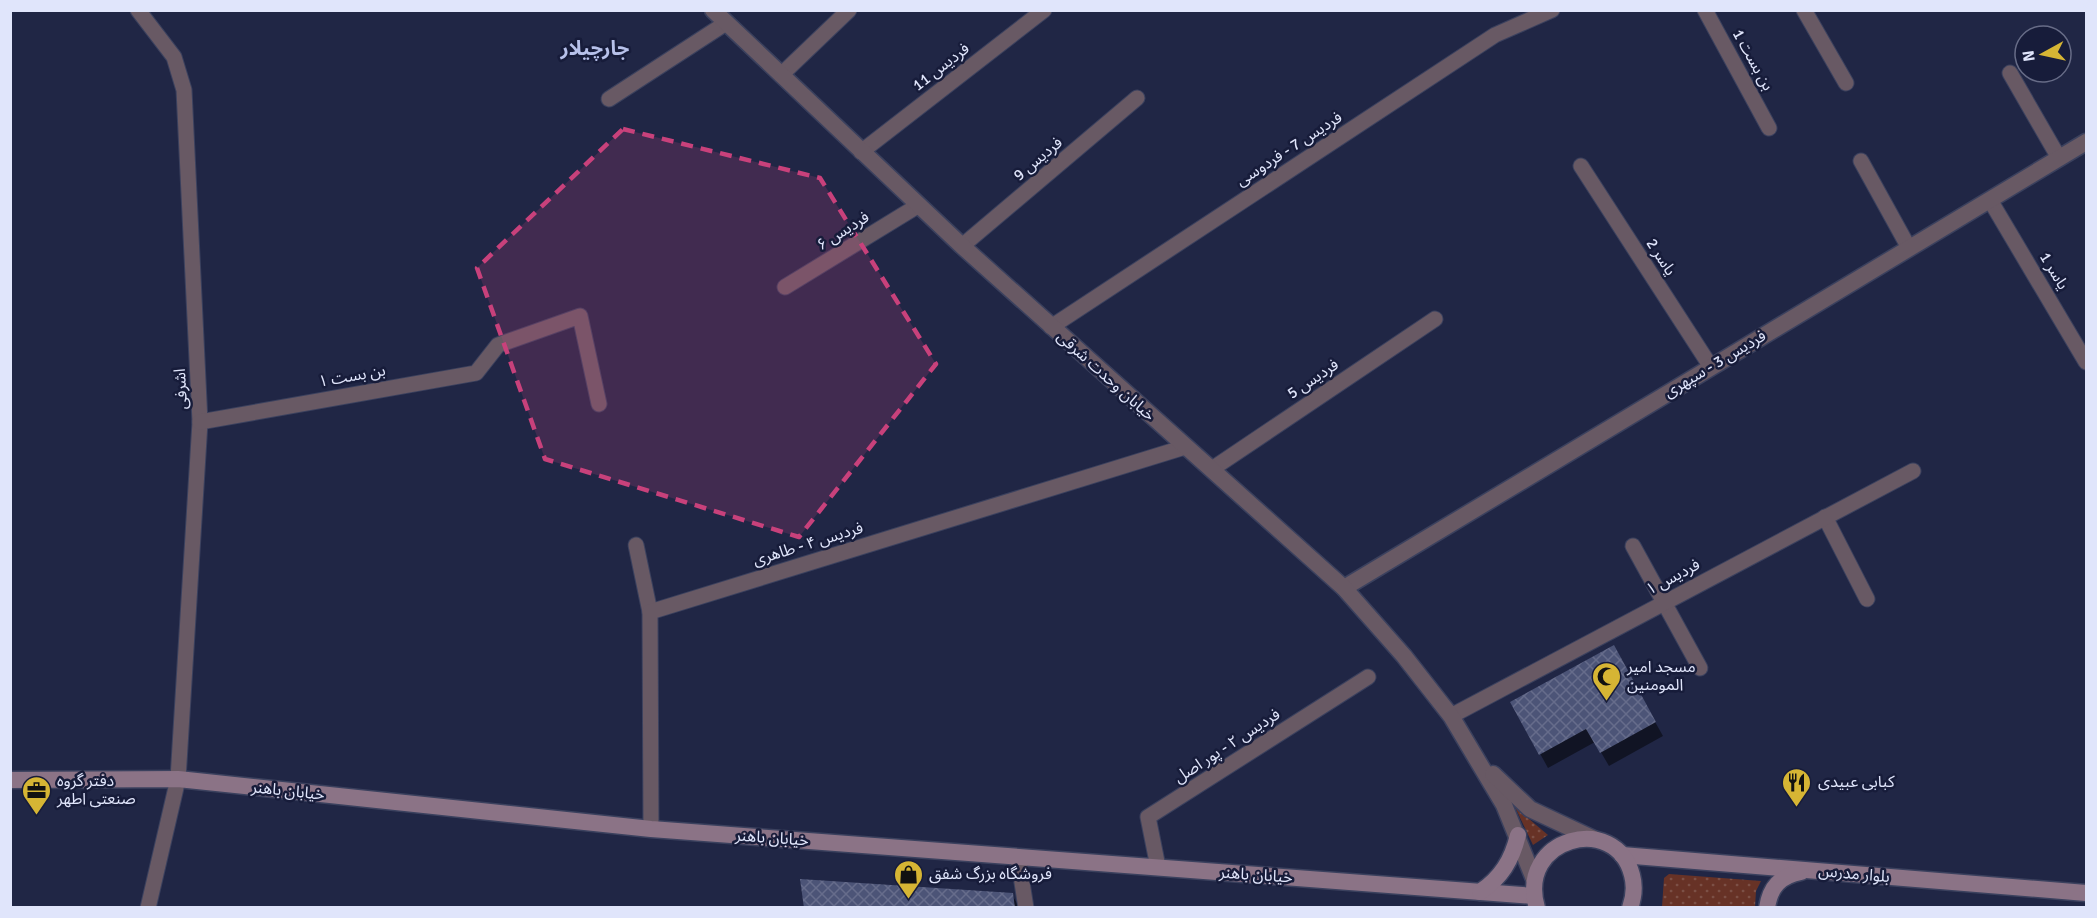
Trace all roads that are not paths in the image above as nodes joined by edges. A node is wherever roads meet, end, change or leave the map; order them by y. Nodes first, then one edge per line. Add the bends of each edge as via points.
1 (138, 10) edge
2 (713, 10) edge
3 (849, 10) edge
4 (1044, 10) edge
5 (1552, 10) edge
6 (1705, 10) edge
7 (1804, 10) edge
8 (726, 23) junction
9 (2010, 73) dead end
10 (781, 75) junction
11 (1846, 82) dead end
12 (1137, 98) dead end
13 (609, 99) dead end
14 (1769, 128) dead end
15 (2086, 142) edge
16 (861, 152) junction
17 (2059, 158) junction
18 (1861, 161) dead end
19 (1581, 166) dead end
20 (1990, 200) junction
21 (919, 205) junction
22 (962, 246) junction
23 (1909, 248) junction
24 (785, 287) dead end
25 (1435, 320) dead end
26 (1051, 327) junction
27 (2086, 362) edge
28 (1711, 367) junction
29 (599, 404) dead end
30 (200, 422) junction
31 (1185, 447) junction
32 (1212, 469) junction
33 (1913, 471) dead end
34 (1826, 517) junction
35 (636, 545) dead end
36 (1633, 546) dead end
37 (1344, 588) junction
38 (1867, 599) dead end
39 (1663, 603) junction
40 (650, 612) junction
41 (1700, 668) dead end
42 (1368, 677) dead end
43 (1451, 716) junction
44 (1478, 759) junction
45 (178, 779) junction
46 (10, 780) edge
47 (651, 829) junction
48 (1518, 835) junction
49 (1594, 839) junction
50 (1622, 855) junction
51 (1018, 857) junction
52 (1158, 867) junction
53 (1807, 871) junction
54 (1480, 892) junction
55 (1535, 894) edge
56 (2086, 894) edge
57 (148, 908) edge
58 (1026, 908) edge
59 (1630, 908) edge
60 (1767, 908) edge

1 - 30 lane, اشرفی via 174,57 184,90
2 - 8 street, خیابان وحدت شرقی
3 - 10 lane
4 - 16 lane, فردیس 11
5 - 26 lane, فردیس 7 - فردوسی via 1495,35
6 - 14 lane, بن بست 1
7 - 11 lane
8 - 10 street, خیابان وحدت شرقی
8 - 13 lane
9 - 17 lane
10 - 16 street, خیابان وحدت شرقی
12 - 22 lane, فردیس 9
15 - 17 street, فردیس 3 - سپهری
16 - 21 street, خیابان وحدت شرقی
17 - 20 street, فردیس 3 - سپهری
18 - 23 lane
19 - 28 lane, یاسر 2
20 - 23 street, فردیس 3 - سپهری
20 - 27 lane, یاسر 1
21 - 22 street, خیابان وحدت شرقی
21 - 24 lane, فردیس ۶
22 - 26 street, خیابان وحدت شرقی
23 - 28 street, فردیس 3 - سپهری
25 - 32 lane, فردیس 5
26 - 31 street, خیابان وحدت شرقی
28 - 37 street, فردیس 3 - سپهری
29 - 30 lane, بن بست ۱ via 580,316 498,345 476,373
30 - 45 lane, اشرفی
31 - 32 street, خیابان وحدت شرقی
31 - 40 lane, فردیس ۴ - طاهری
32 - 37 street, خیابان وحدت شرقی
33 - 34 lane, فردیس ۱
34 - 38 lane
34 - 39 lane, فردیس ۱
35 - 40 lane
36 - 39 lane
37 - 43 street, خیابان وحدت شرقی
39 - 41 lane
39 - 43 lane, فردیس ۱
40 - 47 lane
42 - 52 lane, فردیس ۲ - پور اصل via 1148,817
43 - 44 street, خیابان وحدت شرقی
44 - 48 street
44 - 49 street via 1530,809
45 - 46 main road, خیابان باهنر
45 - 47 main road, خیابان باهنر
45 - 57 lane, اشرفی
47 - 51 main road, خیابان باهنر
48 - 54 main road via 1499,877
48 - 55 street
49 - 50 main road
49 - 55 main road via 1563,843 1549,852 1539,864
50 - 53 main road, بلوار مدرس
50 - 59 main road via 1634,883
51 - 52 main road, خیابان باهنر
51 - 58 lane
52 - 54 main road, خیابان باهنر
53 - 56 main road, بلوار مدرس
53 - 60 main road via 1793,873 1775,884
54 - 55 main road, خیابان باهنر

